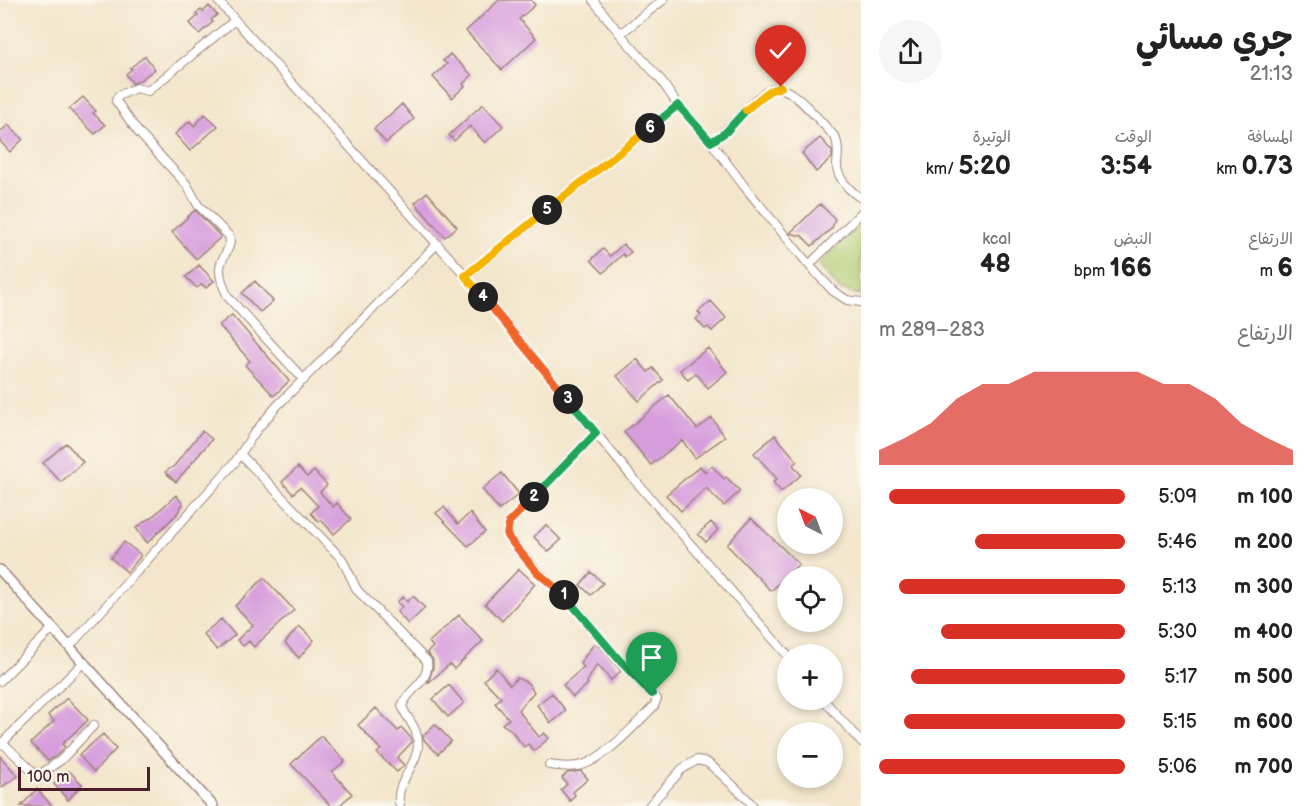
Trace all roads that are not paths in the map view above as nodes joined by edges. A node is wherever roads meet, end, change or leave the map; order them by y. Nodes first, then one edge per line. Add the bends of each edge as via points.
1 (217, 0) edge
2 (593, 0) edge
3 (663, 0) edge
4 (235, 20) junction
5 (620, 34) junction
6 (678, 105) junction
7 (711, 142) junction
8 (861, 198) edge
9 (861, 213) edge
10 (437, 244) junction
11 (809, 265) junction
12 (465, 276) junction
13 (861, 302) edge
14 (304, 380) junction
15 (596, 433) junction
16 (241, 455) junction
17 (0, 570) edge
18 (53, 628) junction
19 (778, 644) edge
20 (70, 646) junction
21 (84, 662) junction
22 (0, 681) edge
23 (833, 710) edge
24 (94, 725) dead end
25 (861, 742) edge
26 (1, 744) edge
27 (549, 765) dead end
28 (213, 806) edge
29 (400, 806) edge
30 (649, 806) edge
31 (753, 806) edge

1 - 4 street
2 - 5 street
3 - 5 street
4 - 10 street
4 - 14 street via 152,88 146,92 136,88 118,96 116,101 138,132 187,185 198,205 229,236 231,242 220,269 228,297
5 - 6 street
6 - 7 street
6 - 12 street
7 - 8 street via 769,91 787,90 835,137 839,175
7 - 11 street
9 - 11 street
10 - 12 street
10 - 14 street
11 - 13 street via 833,291 847,300
12 - 15 street
14 - 16 street via 255,432
15 - 19 street
15 - 27 street via 509,522 507,536 657,699 622,738 595,758 579,766
16 - 20 street
16 - 29 street via 342,559 357,590 427,661 426,676 402,706 417,731 418,745 400,788
17 - 18 street
18 - 20 street
18 - 22 street
20 - 21 street
21 - 26 street
21 - 28 street
23 - 25 street
24 - 26 street via 61,760 39,775
30 - 31 street via 682,769 697,760 706,762

